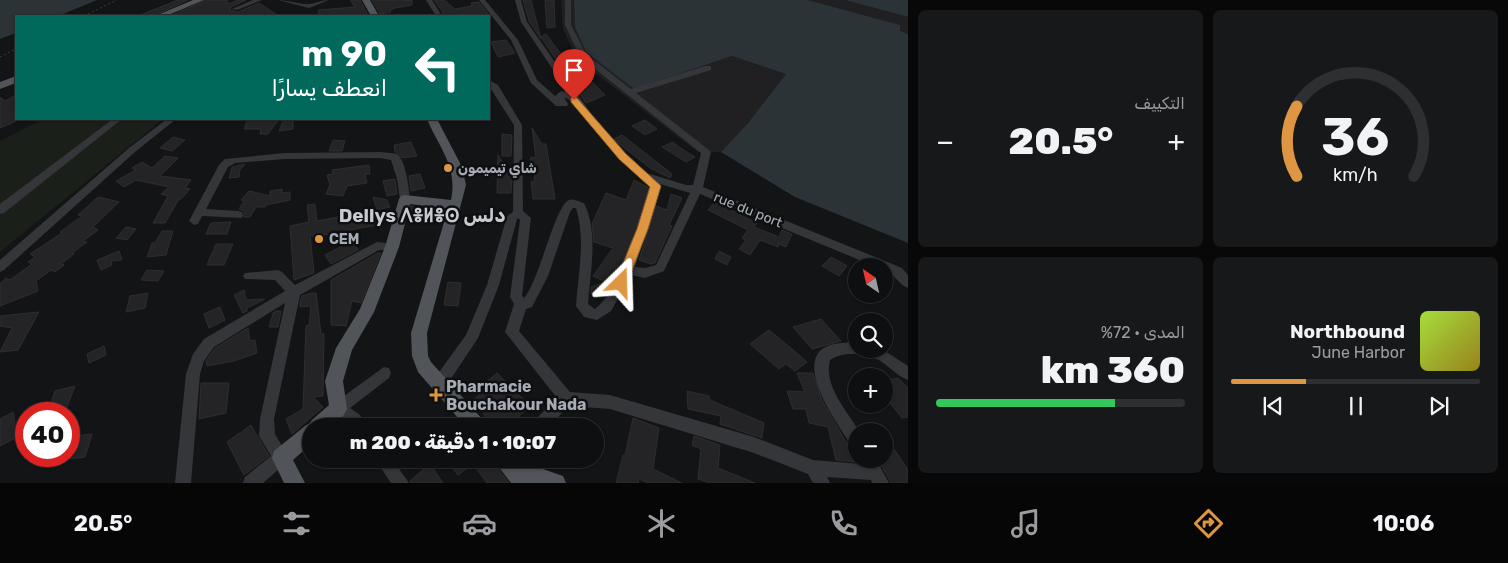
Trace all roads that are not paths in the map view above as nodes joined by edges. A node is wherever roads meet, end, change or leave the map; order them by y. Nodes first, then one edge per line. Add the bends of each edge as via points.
1 (200, 0) edge
2 (259, 0) edge
3 (281, 0) edge
4 (326, 0) edge
5 (366, 0) edge
6 (429, 0) edge
7 (482, 0) edge
8 (518, 0) edge
9 (568, 0) edge
10 (235, 9) dead end
11 (162, 15) edge
12 (374, 15) edge
13 (438, 15) edge
14 (708, 68) dead end
15 (15, 78) edge
16 (490, 83) edge
17 (0, 86) edge
18 (628, 92) junction
19 (582, 107) junction
20 (117, 120) edge
21 (171, 120) edge
22 (432, 120) edge
23 (645, 176) junction
24 (697, 189) junction
25 (405, 199) junction
26 (456, 205) junction
27 (0, 210) edge
28 (518, 214) junction
29 (238, 215) dead end
30 (392, 247) junction
31 (0, 267) edge
32 (627, 270) junction
33 (903, 271) edge
34 (249, 276) dead end
35 (908, 283) edge
36 (294, 292) junction
37 (521, 303) junction
38 (848, 349) edge
39 (886, 358) edge
40 (384, 373) dead end
41 (908, 374) edge
42 (439, 384) junction
43 (566, 399) junction
44 (338, 409) junction
45 (327, 418) edge
46 (353, 418) edge
47 (469, 418) edge
48 (547, 418) edge
49 (848, 426) edge
50 (302, 440) edge
51 (281, 458) junction
52 (389, 468) edge
53 (519, 468) edge
54 (813, 468) junction
55 (878, 478) edge
56 (398, 482) edge
57 (183, 483) edge
58 (251, 483) edge
59 (295, 483) edge
60 (556, 483) edge
61 (822, 483) edge

1 - 11 main road
2 - 10 street
3 - 4 street via 309,6
5 - 12 main road
6 - 13 street
7 - 19 street via 514,40 534,81 559,104 564,104 559,96 564,92
8 - 19 street via 524,22
9 - 18 street via 568,25 583,55
14 - 18 street
15 - 17 main road
16 - 28 street via 518,125
18 - 24 street via 706,152
19 - 23 street via 622,157
20 - 27 street
21 - 31 street via 132,150
22 - 26 main road via 456,167 460,185
23 - 24 street
23 - 32 street via 656,186
24 - 32 street, rue du port via 660,268 645,273
24 - 33 street, rue du port
25 - 26 main road
25 - 29 street via 394,157 285,156 228,161 197,216
25 - 30 main road
26 - 42 main road via 419,333 418,344 424,367
28 - 37 street via 526,218 517,286 517,299
28 - 42 street via 511,217 493,286 471,338
30 - 36 street via 377,246
30 - 44 main road via 366,312 344,348 334,380
32 - 37 street via 608,307 595,315 584,310 585,218 579,205 571,203 565,211 537,290 530,302
33 - 35 street, rue du port
34 - 36 street via 278,274
36 - 51 street via 267,419 268,436
36 - 57 street via 209,344 198,358 192,374
37 - 43 street via 512,332
38 - 49 street via 834,350 823,358 819,368 822,381
39 - 41 street
40 - 44 street
42 - 47 main road
43 - 48 street
43 - 54 street via 610,402 754,445
44 - 45 main road
44 - 46 street
50 - 51 main road
51 - 58 street
51 - 59 main road
52 - 56 street
53 - 60 main road
54 - 55 street
54 - 61 street

